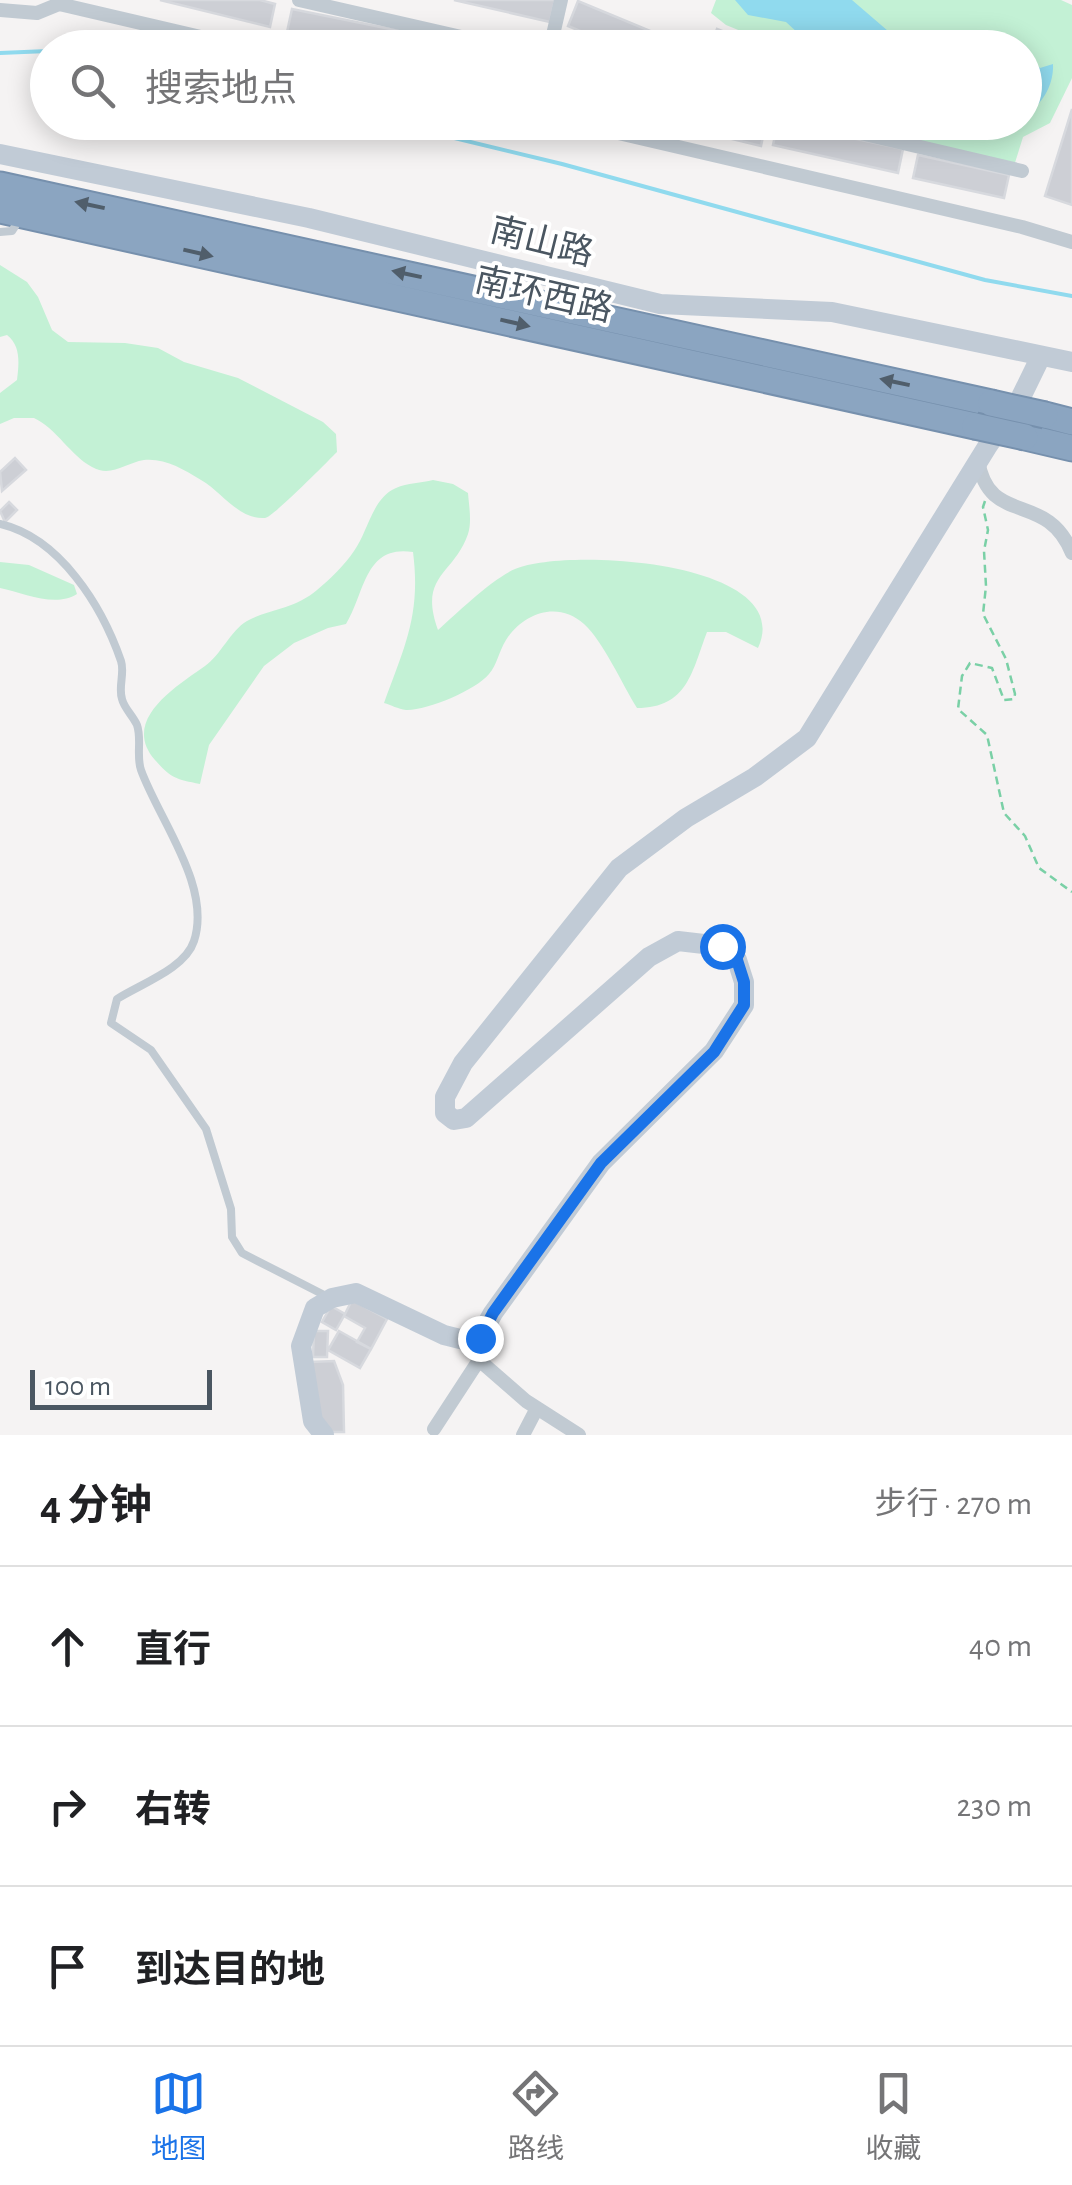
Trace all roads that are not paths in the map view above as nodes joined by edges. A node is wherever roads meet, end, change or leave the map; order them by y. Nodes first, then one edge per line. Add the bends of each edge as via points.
1 (299, 0) edge
2 (561, 0) edge
3 (0, 10) edge
4 (171, 30) edge
5 (430, 30) edge
6 (554, 30) edge
7 (646, 140) edge
8 (890, 140) edge
9 (0, 154) edge
10 (1022, 171) dead end
11 (0, 185) edge
12 (11, 212) edge
13 (0, 232) edge
14 (1072, 242) edge
15 (1041, 356) junction
16 (1072, 361) edge
17 (1072, 422) edge
18 (1072, 448) edge
19 (978, 460) junction
20 (0, 524) edge
21 (1072, 553) edge
22 (332, 1298) junction
23 (480, 1338) junction
24 (480, 1360) junction
25 (537, 1408) junction
26 (434, 1430) dead end
27 (324, 1435) edge
28 (522, 1435) edge
29 (579, 1435) edge

1 - 5 street
2 - 6 street
3 - 4 street via 36,12 59,4
7 - 14 street
8 - 10 street
9 - 15 street, 南山路 via 309,218 660,304 832,312
17 -> 11 highway, 南环西路, bridge
12 - 13 lane via 12,231
12 -> 18 highway, 南环西路, bridge
15 - 16 street, 南山路
15 - 19 street
19 - 21 street via 994,495 1050,519
19 - 23 street via 807,738 619,868 463,1063 445,1097 445,1113 454,1120 481,1106 649,957 678,942 695,942 722,946 737,960 744,1005 714,1052 601,1163
20 - 22 lane via 62,560 97,608 123,666 121,697 138,728 139,766 192,884 196,938 188,954 116,1000 111,1023 151,1050 206,1130 242,1254
22 - 23 street via 356,1293 444,1335
22 - 27 street via 315,1308 301,1346 313,1421
23 - 24 street
24 - 25 street
24 - 26 street
25 - 28 street
25 - 29 street

